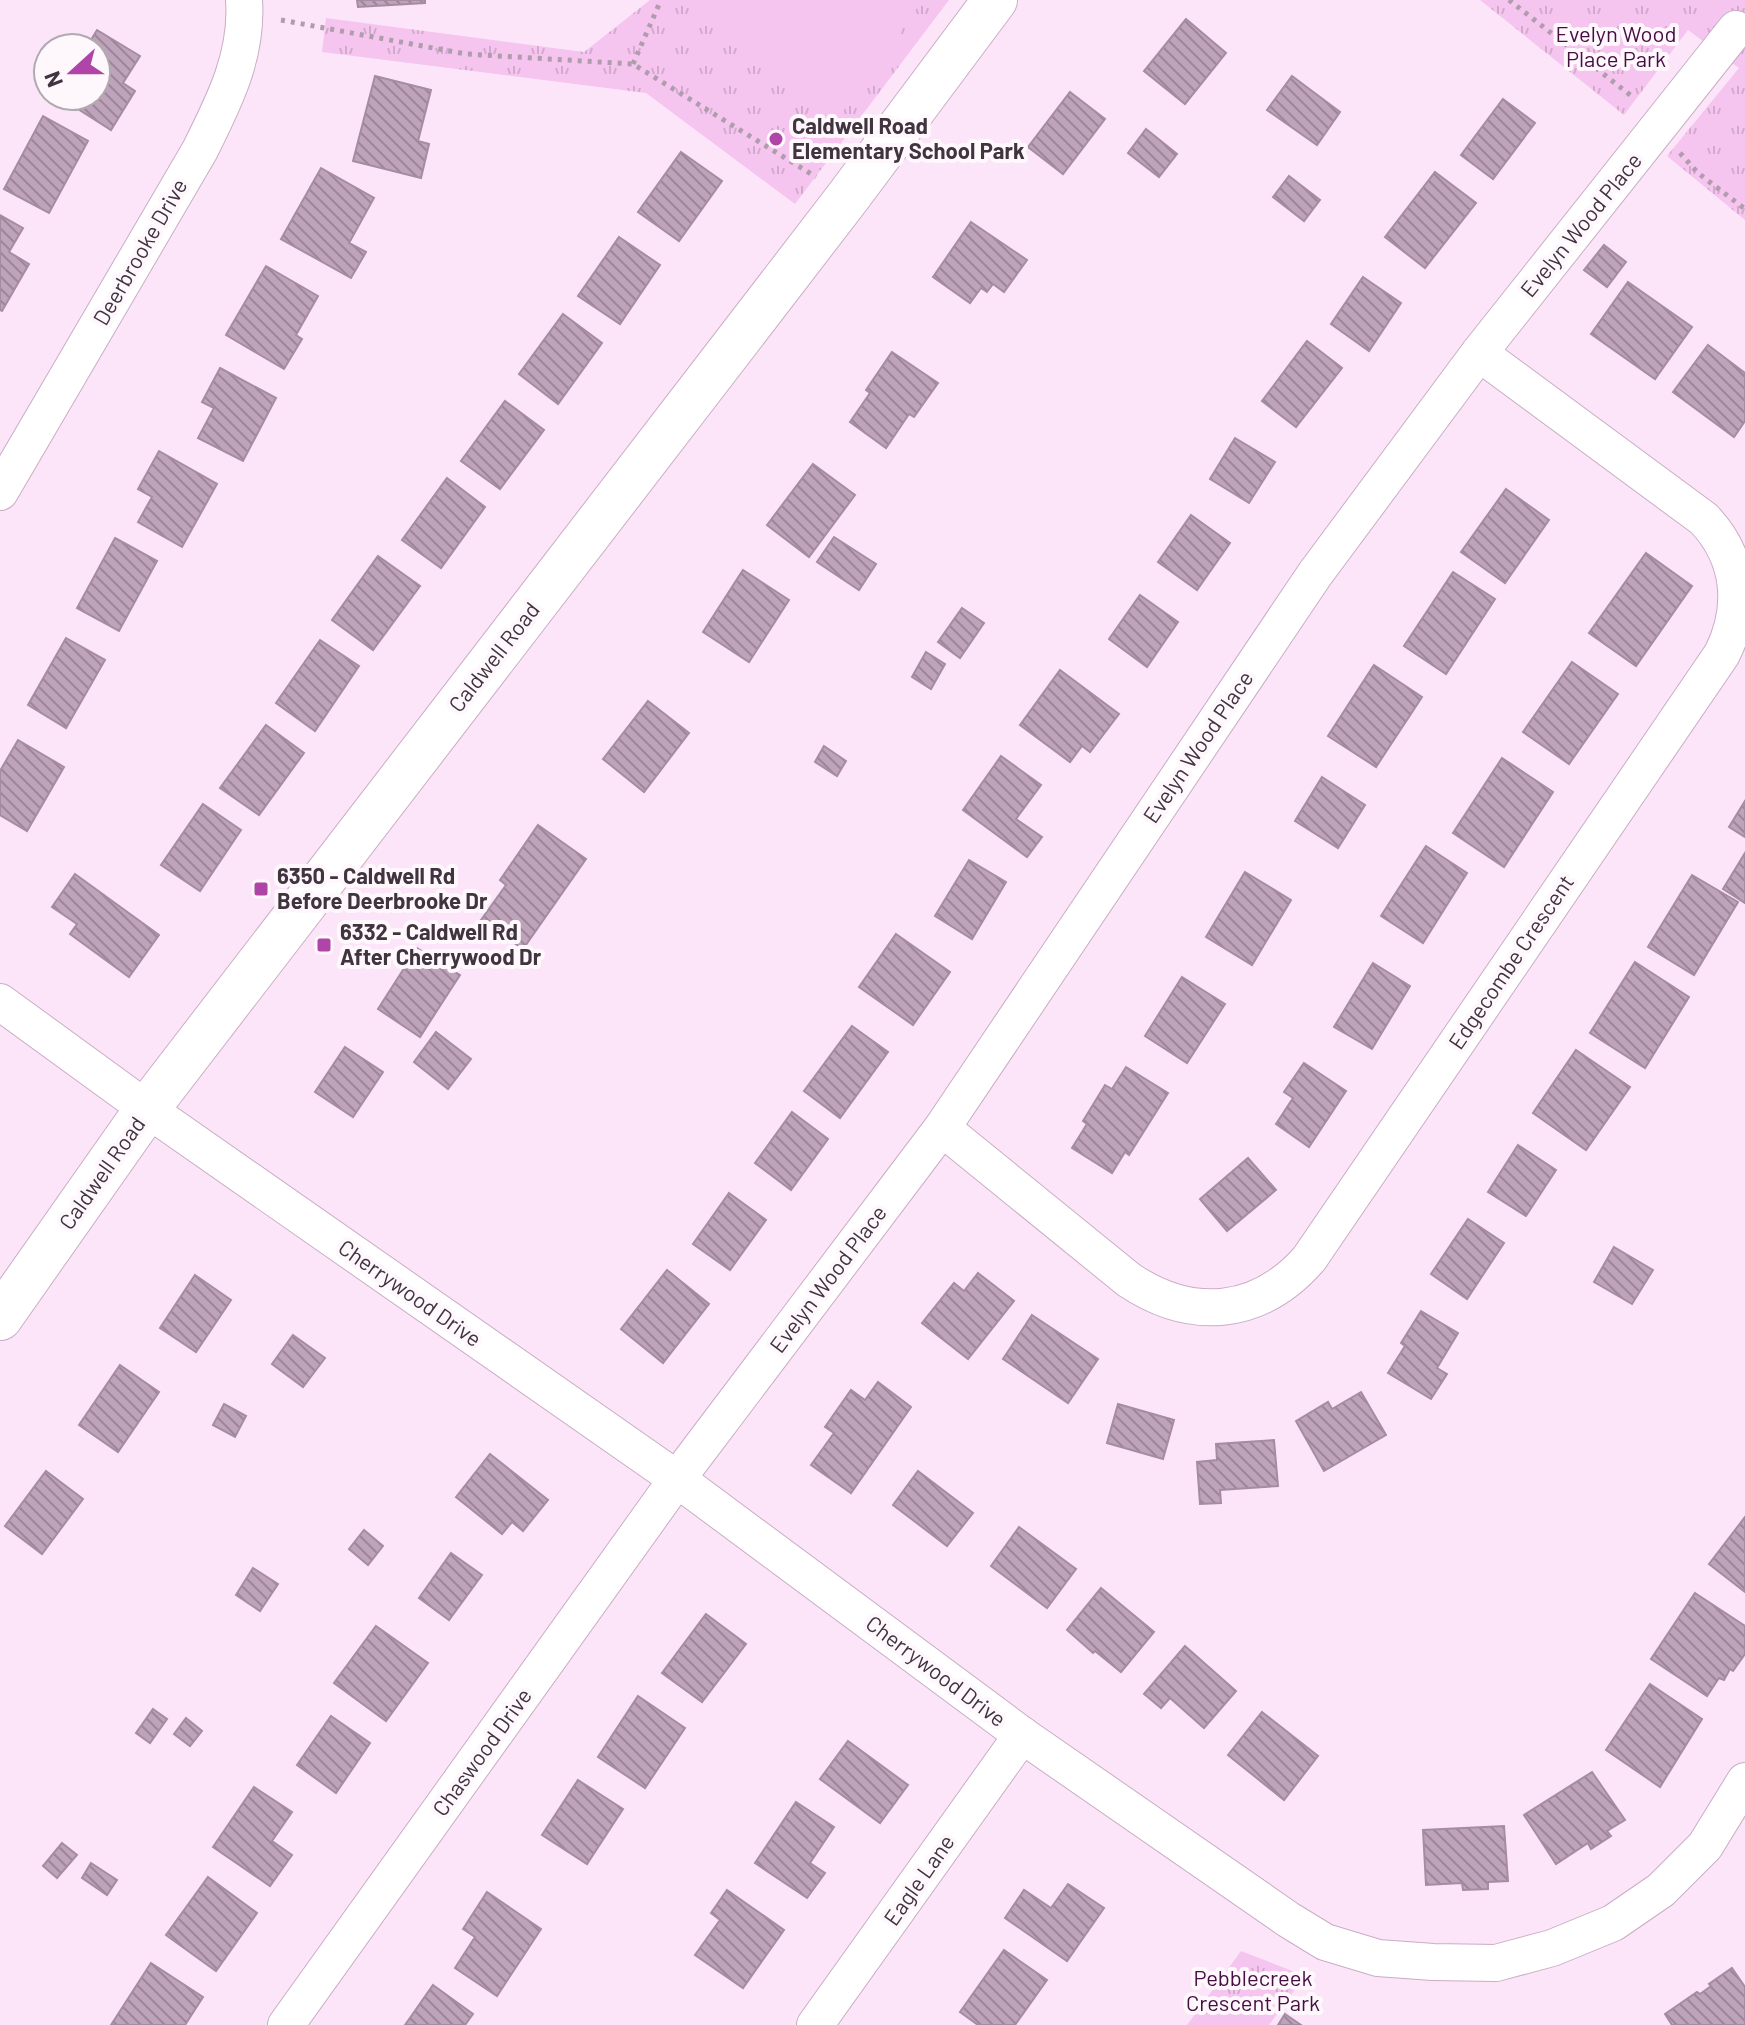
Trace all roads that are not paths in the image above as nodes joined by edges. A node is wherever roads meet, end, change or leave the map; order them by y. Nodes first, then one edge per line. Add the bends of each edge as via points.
1 (995, 0) edge
2 (244, 6) edge
3 (1736, 29) dead end
4 (1479, 353) junction
5 (0, 492) edge
6 (0, 1002) edge
7 (147, 1109) junction
8 (942, 1128) junction
9 (0, 1318) edge
10 (677, 1479) junction
11 (1022, 1735) junction
12 (1745, 1781) edge
13 (286, 2025) edge
14 (815, 2025) edge

1 - 7 street, Caldwell Road
2 - 5 street, Deerbrooke Drive via 241,54 200,150
3 - 4 street, Evelyn Wood Place
4 - 8 street, Evelyn Wood Place via 1315,574
4 - 8 street, Edgecombe Crescent via 1704,519 1730,556 1740,604 1722,654 1309,1259 1274,1290 1250,1301 1201,1307 1173,1302 1129,1280
6 - 7 street
7 - 9 street, Caldwell Road
7 - 10 street, Cherrywood Drive
8 - 10 street, Evelyn Wood Place
10 - 11 street, Cherrywood Drive
10 - 13 street, Chaswood Drive
11 - 12 street, Cherrywood Drive via 1325,1942 1378,1958 1433,1962 1496,1963 1613,1923 1661,1890 1705,1846
11 - 14 street, Eagle Lane

